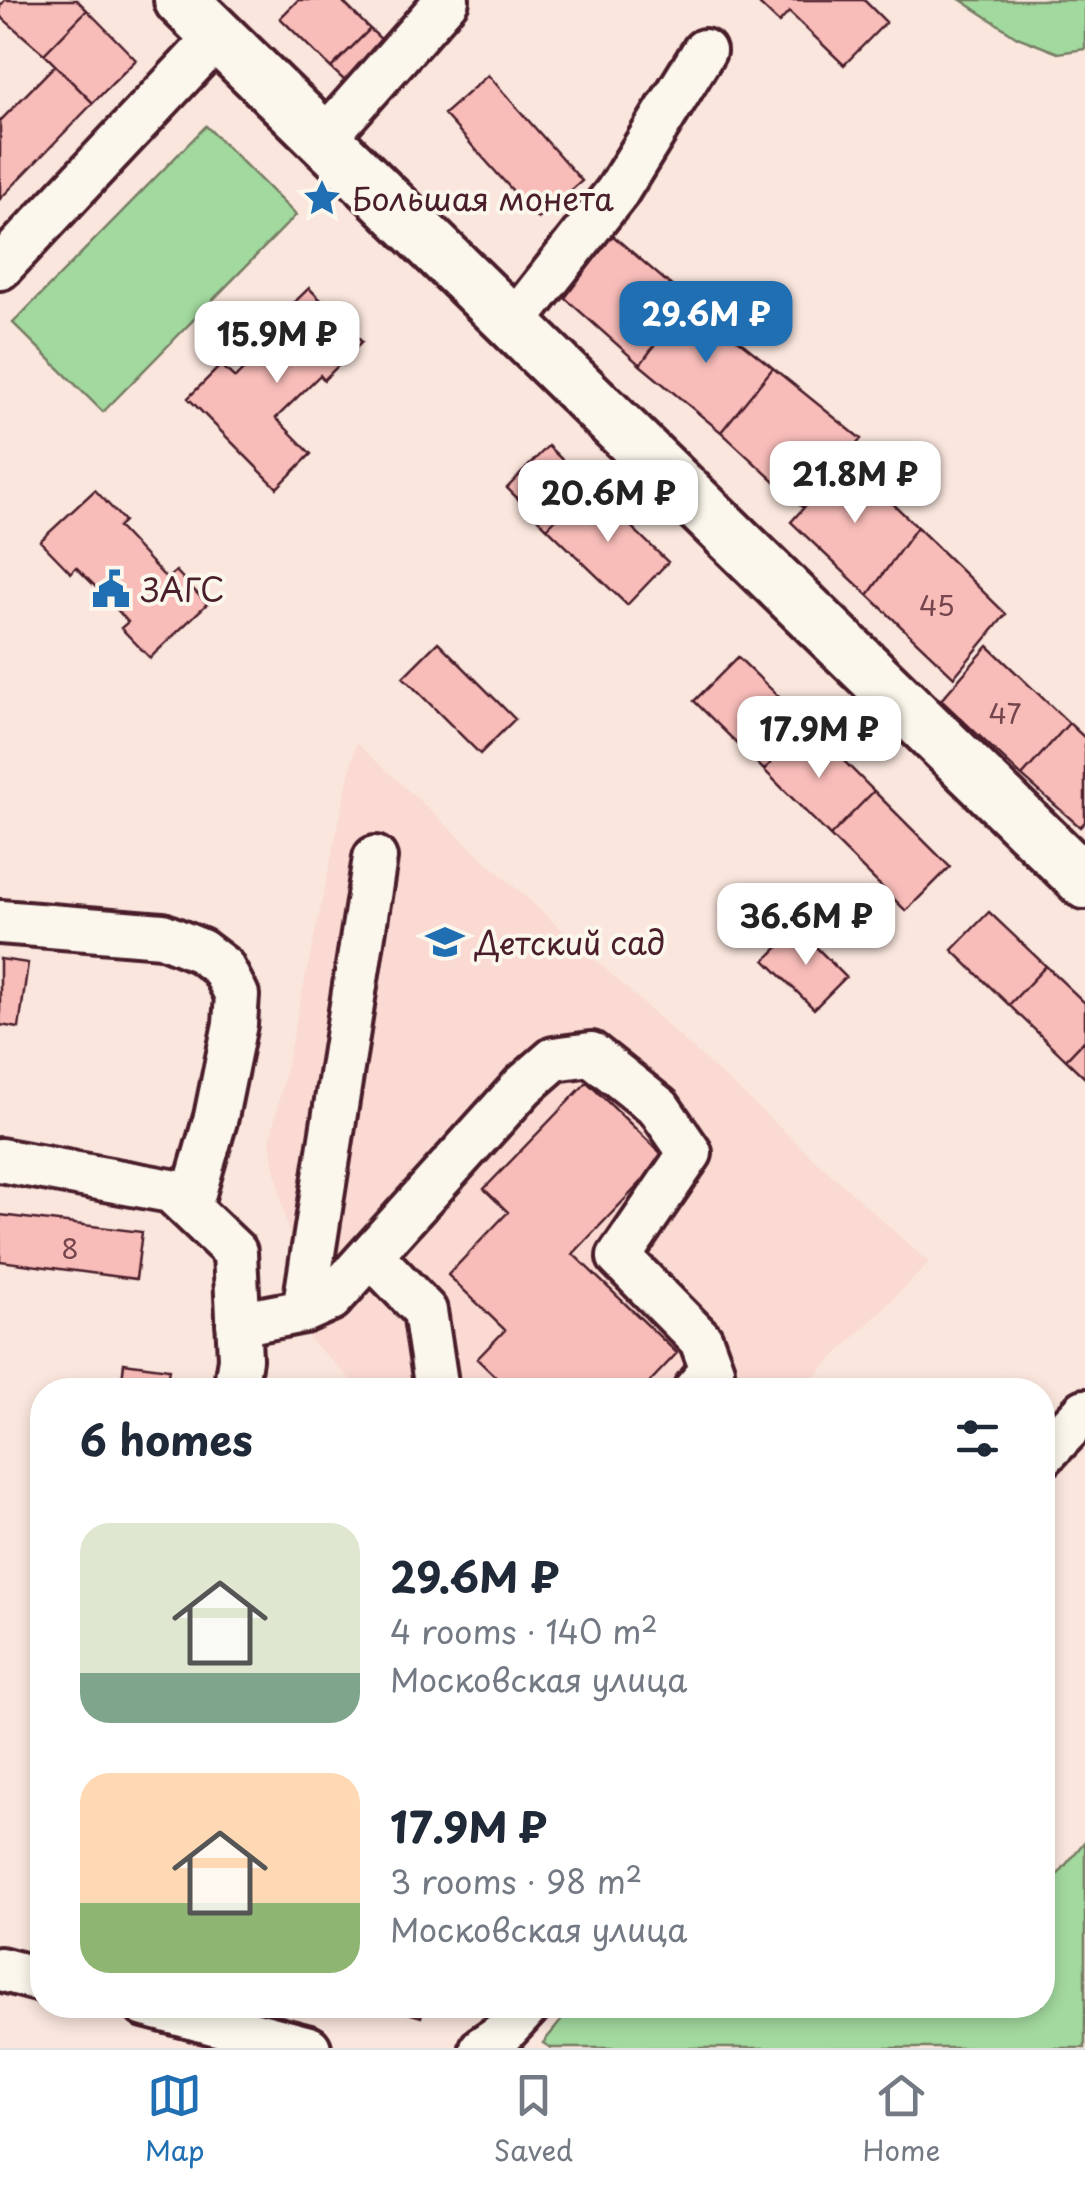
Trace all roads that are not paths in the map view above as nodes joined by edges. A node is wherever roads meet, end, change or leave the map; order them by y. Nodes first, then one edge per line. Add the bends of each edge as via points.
1 (181, 0) edge
2 (447, 0) edge
3 (218, 36) junction
4 (704, 51) dead end
5 (324, 140) junction
6 (0, 268) edge
7 (514, 324) junction
8 (375, 858) dead end
9 (1085, 882) edge
10 (0, 922) edge
11 (0, 1160) edge
12 (190, 1207) junction
13 (370, 1255) junction
14 (304, 1311) junction
15 (238, 1324) junction
16 (237, 1378) edge
17 (435, 1378) edge
18 (705, 1378) edge
19 (1085, 1411) edge
20 (1055, 1442) edge
21 (0, 1969) edge
22 (30, 1977) edge
23 (195, 2018) edge
24 (516, 2018) edge
25 (309, 2048) edge
26 (482, 2048) edge

1 - 3 main road
2 - 5 street
3 - 5 main road
3 - 6 street
4 - 7 street via 618,192
5 - 7 main road
7 - 9 main road
8 - 14 street
10 - 12 street via 162,935 222,967 236,995 235,1024
11 - 12 street via 171,1192
12 - 15 street via 235,1252
13 - 14 street via 331,1298
13 - 17 street via 426,1310
13 - 18 street via 523,1086 554,1058 591,1054 659,1108 690,1153 619,1257 701,1340 712,1370
14 - 15 street
15 - 16 street
19 - 20 street
21 - 22 street
23 - 25 street
24 - 26 street

